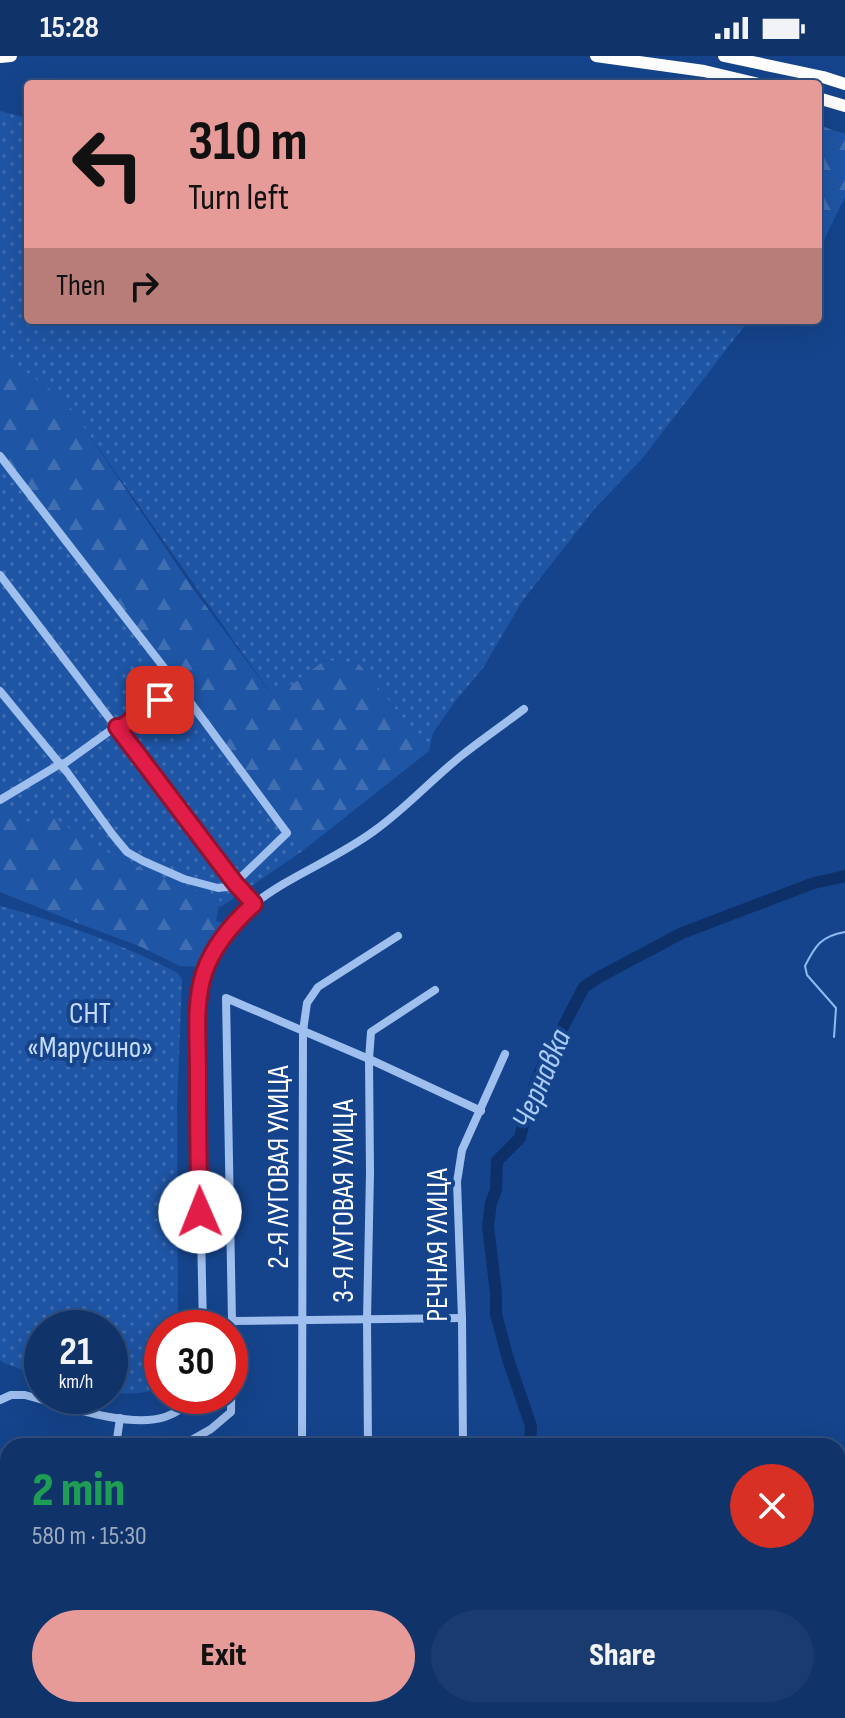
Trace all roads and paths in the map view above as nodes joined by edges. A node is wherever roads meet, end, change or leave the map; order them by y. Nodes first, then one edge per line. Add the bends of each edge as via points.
1 (11, 56) edge
2 (596, 56) edge
3 (724, 56) edge
4 (0, 57) edge
5 (742, 80) edge
6 (845, 84) edge
7 (822, 99) edge
8 (845, 106) edge
9 (0, 456) edge
10 (0, 575) edge
11 (179, 687) junction
12 (0, 691) edge
13 (524, 709) dead end
14 (117, 727) junction
15 (60, 764) junction
16 (0, 800) edge
17 (235, 883) junction
18 (254, 904) junction
19 (398, 936) dead end
20 (435, 990) dead end
21 (303, 1031) junction
22 (505, 1054) dead end
23 (369, 1059) junction
24 (481, 1111) junction
25 (203, 1310) edge
26 (232, 1310) edge
27 (462, 1318) junction
28 (302, 1319) junction
29 (367, 1319) junction
30 (248, 1321) edge
31 (0, 1400) edge
32 (172, 1414) edge
33 (229, 1414) edge
34 (120, 1418) junction
35 (117, 1438) edge
36 (195, 1438) edge
37 (302, 1438) edge
38 (368, 1438) edge
39 (463, 1438) edge

1 - 4 highway
2 - 5 highway
3 - 6 highway
7 - 8 highway
9 - 11 street
10 - 14 street
11 - 14 street
11 - 17 street via 287,833
12 - 15 street
13 - 18 street via 372,833
14 - 15 street
14 - 17 street
15 - 16 street
15 - 17 street via 127,852 184,879 218,888
17 - 18 street
18 - 25 street via 213,953 200,996
19 - 21 street, 2-Я ЛУГОВАЯ УЛИЦА via 318,987 307,1003
20 - 23 street, 3-Я ЛУГОВАЯ УЛИЦА via 371,1032
21 - 23 street
21 - 26 street via 226,998
21 - 28 street, 2-Я ЛУГОВАЯ УЛИЦА
22 - 24 street, РЕЧНАЯ УЛИЦА
23 - 24 street
23 - 29 street, 3-Я ЛУГОВАЯ УЛИЦА
24 - 27 street, РЕЧНАЯ УЛИЦА via 462,1150 457,1182
27 - 29 street
27 - 39 street, РЕЧНАЯ УЛИЦА
28 - 29 street
28 - 30 street
28 - 37 street, 2-Я ЛУГОВАЯ УЛИЦА
29 - 38 street, 3-Я ЛУГОВАЯ УЛИЦА
31 - 34 street via 25,1395
32 - 34 street via 140,1421
33 - 36 street
34 - 35 street

